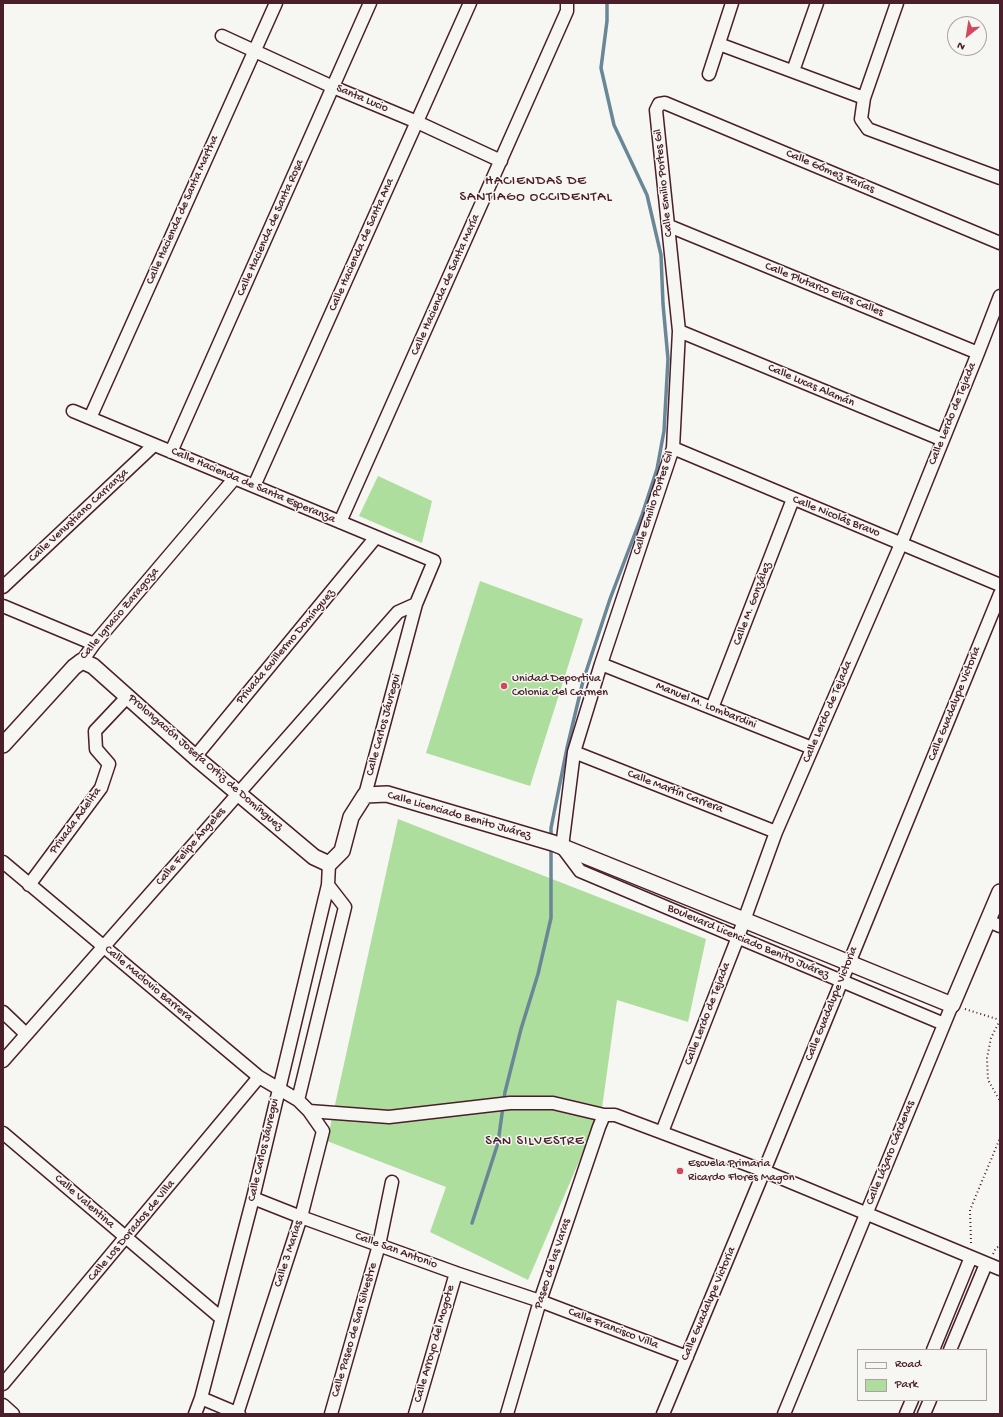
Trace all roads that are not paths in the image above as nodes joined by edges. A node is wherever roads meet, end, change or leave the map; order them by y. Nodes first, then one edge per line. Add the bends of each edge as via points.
1 (276, 3) edge
2 (370, 3) edge
3 (470, 3) edge
4 (567, 3) edge
5 (732, 3) edge
6 (816, 3) edge
7 (897, 3) edge
8 (222, 36) dead end
9 (719, 44) junction
10 (255, 50) junction
11 (793, 71) junction
12 (709, 74) dead end
13 (333, 86) junction
14 (864, 98) junction
15 (659, 104) joint
16 (416, 122) junction
17 (502, 161) junction
18 (1000, 178) edge
19 (669, 226) junction
20 (1000, 243) edge
21 (1000, 296) edge
22 (679, 331) junction
23 (978, 353) junction
24 (73, 411) dead end
25 (90, 418) junction
26 (943, 440) junction
27 (154, 445) junction
28 (673, 448) junction
29 (171, 452) junction
30 (234, 479) junction
31 (254, 486) junction
32 (793, 499) junction
33 (340, 522) junction
34 (376, 537) junction
35 (901, 544) junction
36 (434, 561) joint
37 (1000, 585) edge
38 (3, 587) edge
39 (1000, 594) edge
40 (416, 604) junction
41 (3, 606) edge
42 (94, 644) junction
43 (82, 661) junction
44 (601, 664) junction
45 (128, 696) junction
46 (712, 708) junction
47 (3, 745) edge
48 (812, 748) junction
49 (574, 752) junction
50 (195, 757) junction
51 (237, 793) junction
52 (365, 795) junction
53 (776, 832) junction
54 (557, 845) junction
55 (3, 862) edge
56 (329, 864) junction
57 (29, 884) junction
58 (328, 885) junction
59 (1000, 892) edge
60 (744, 920) junction
61 (994, 924) edge
62 (738, 937) junction
63 (103, 946) junction
64 (849, 963) junction
65 (842, 981) junction
66 (952, 1005) junction
67 (3, 1012) edge
68 (944, 1024) junction
69 (26, 1034) junction
70 (3, 1061) edge
71 (259, 1077) junction
72 (278, 1088) junction
73 (298, 1100) junction
74 (309, 1110) junction
75 (604, 1115) junction
76 (662, 1132) junction
77 (3, 1133) edge
78 (764, 1171) junction
79 (392, 1182) dead end
80 (253, 1198) junction
81 (866, 1214) junction
82 (301, 1218) junction
83 (126, 1238) junction
84 (379, 1245) junction
85 (971, 1257) junction
86 (986, 1264) junction
87 (1000, 1269) edge
88 (456, 1273) junction
89 (540, 1302) junction
90 (221, 1318) junction
91 (933, 1349) edge
92 (950, 1349) edge
93 (687, 1357) junction
94 (3, 1384) edge
95 (201, 1398) junction
96 (912, 1401) edge
97 (930, 1401) edge
98 (3, 1405) edge
99 (13, 1414) edge
100 (195, 1414) edge
101 (238, 1414) edge
102 (331, 1414) edge
103 (415, 1414) edge
104 (507, 1414) edge
105 (663, 1414) edge
106 (784, 1414) edge
107 (906, 1414) edge
108 (924, 1414) edge

1 - 10 street, Calle Hacienda de Santa Martha
2 - 13 street, Calle Hacienda de Santa Rosa
3 - 16 street, Calle Hacienda de Santa Ana
4 - 17 street, Calle Hacienda de Santa María via 567,11
5 - 9 street
6 - 11 street
7 - 14 street
8 - 10 street, Santa Lucio
9 - 11 street
9 - 12 street
10 - 13 street, Santa Lucio
10 - 25 street, Calle Hacienda de Santa Martha
11 - 14 street
13 - 16 street, Santa Lucio
13 - 29 street, Calle Hacienda de Santa Rosa
14 - 18 street via 862,119 868,128
15 - 19 street, Calle Emilio Portes Gil via 656,110
15 - 20 street, Calle Gómez Farías via 665,103
16 - 17 street, Santa Lucio
16 - 31 street, Calle Hacienda de Santa Ana
17 - 33 street, Calle Hacienda de Santa María
19 - 22 street, Calle Emilio Portes Gil
19 - 23 street, Calle Plutarco Elías Calles
21 - 23 street, Calle Lerdo de Tejada
22 - 26 street, Calle Lucas Alamán
22 - 28 street, Calle Emilio Portes Gil
23 - 26 street, Calle Lerdo de Tejada
24 - 25 street, Calle Hacienda de Santa Esperanza
25 - 27 street, Calle Hacienda de Santa Esperanza
26 - 35 street, Calle Lerdo de Tejada
27 - 29 street, Calle Hacienda de Santa Esperanza
27 - 38 street, Calle Venustiano Carranza
28 - 32 street, Calle Nicolás Bravo
28 - 44 street, Calle Emilio Portes Gil
29 - 30 street, Calle Hacienda de Santa Esperanza
30 - 31 street, Calle Hacienda de Santa Esperanza
30 - 42 street, Calle Ignacio Zaragoza
31 - 33 street, Calle Hacienda de Santa Esperanza
32 - 35 street, Calle Nicolás Bravo
32 - 46 street, Calle M. González
33 - 34 street, Calle Hacienda de Santa Esperanza
34 - 36 street, Calle Hacienda de Santa Esperanza
34 - 50 street, Privada Guillermo Domínguez
35 - 37 street, Calle Nicolás Bravo
35 - 48 street, Calle Lerdo de Tejada
36 - 40 street, Calle Carlos Jáuregui
39 - 64 street, Calle Guadalupe Victoria
40 - 51 street, Calle Felipe Ángeles via 398,612
40 - 52 street, Calle Carlos Jáuregui
41 - 42 street
42 - 43 street, Calle Ignacio Zaragoza
43 - 45 street, Prolongación Josefa Ortiz de Domínguez via 93,666
43 - 47 street, Calle Ignacio Zaragoza
44 - 46 street, Manuel M. Lombardini
44 - 49 street, Calle Emilio Portes Gil
45 - 50 street, Prolongación Josefa Ortiz de Domínguez
45 - 57 street, Privada Adelita via 95,731 96,749 108,764 101,788
46 - 48 street, Manuel M. Lombardini
48 - 53 street, Calle Lerdo de Tejada
49 - 53 street, Calle Martín Carrera
49 - 54 street, Calle Emilio Portes Gil
50 - 51 street, Prolongación Josefa Ortiz de Domínguez
51 - 56 street, Prolongación Josefa Ortiz de Domínguez via 314,857
51 - 63 street, Calle Felipe Ángeles
52 - 54 street, Calle Licenciado Benito Juárez via 387,794
52 - 56 street, Calle Carlos Jáuregui via 351,817 342,851
53 - 60 street, Calle Lerdo de Tejada
54 - 60 street, Boulevard Licenciado Benito Juárez
54 - 62 street, Boulevard Licenciado Benito Juárez via 580,871
55 - 57 street, Calle Maclovio Barrera
56 - 58 street, Calle Carlos Jáuregui
57 - 63 street, Calle Maclovio Barrera
58 - 72 street, Calle Carlos Jáuregui
58 - 73 street, Calle Carlos Jáuregui via 345,907
59 - 61 street, Calle Lázaro Cárdenas
60 - 62 street, Calle Lerdo de Tejada
60 - 64 street, Boulevard Licenciado Benito Juárez
61 - 66 street, Calle Lázaro Cárdenas
62 - 65 street, Boulevard Licenciado Benito Juárez
62 - 76 street, Calle Lerdo de Tejada
63 - 69 street, Calle Felipe Ángeles
63 - 71 street, Calle Maclovio Barrera
64 - 65 street, Calle Guadalupe Victoria
64 - 66 street, Boulevard Licenciado Benito Juárez
65 - 68 street, Boulevard Licenciado Benito Juárez
65 - 78 street, Calle Guadalupe Victoria
66 - 68 street, Calle Lázaro Cárdenas
67 - 69 street
68 - 81 street, Calle Lázaro Cárdenas
69 - 70 street, Calle Felipe Ángeles
71 - 72 street, Calle Maclovio Barrera
71 - 83 street, Calle Los Dorados de Villa
72 - 73 street, Calle Maclovio Barrera
72 - 80 street, Calle Carlos Jáuregui
73 - 74 street, Calle 3 Marias
74 - 75 street via 389,1117 510,1103 553,1103
74 - 82 street, Calle 3 Marias via 323,1131
75 - 76 street via 615,1115
75 - 89 street, Paseo de las Varas
76 - 78 street
77 - 83 street, Calle Valentina
78 - 81 street
78 - 93 street, Calle Guadalupe Victoria
79 - 84 street, Calle Paseo de San Silvestre
80 - 82 street, Calle San Antonio
80 - 90 street, Calle Carlos Jáuregui
81 - 85 street
81 - 106 street, Calle Lázaro Cárdenas
82 - 84 street, Calle San Antonio
82 - 101 street, Calle 3 Marias
83 - 90 street, Calle Valentina
83 - 94 street, Calle Los Dorados de Villa
84 - 88 street, Calle San Antonio
84 - 102 street, Calle Paseo de San Silvestre
85 - 86 street
85 - 91 street
86 - 87 street
86 - 92 street
88 - 89 street, Calle San Antonio
88 - 103 street, Calle Arroyo del Mogote
89 - 93 street, Calle Francisco Villa
89 - 104 street, Paseo de las Varas
90 - 95 street, Calle Carlos Jáuregui
93 - 105 street, Calle Guadalupe Victoria
95 - 100 street, Calle Carlos Jáuregui
95 - 101 street
96 - 107 street
97 - 108 street
98 - 99 street

